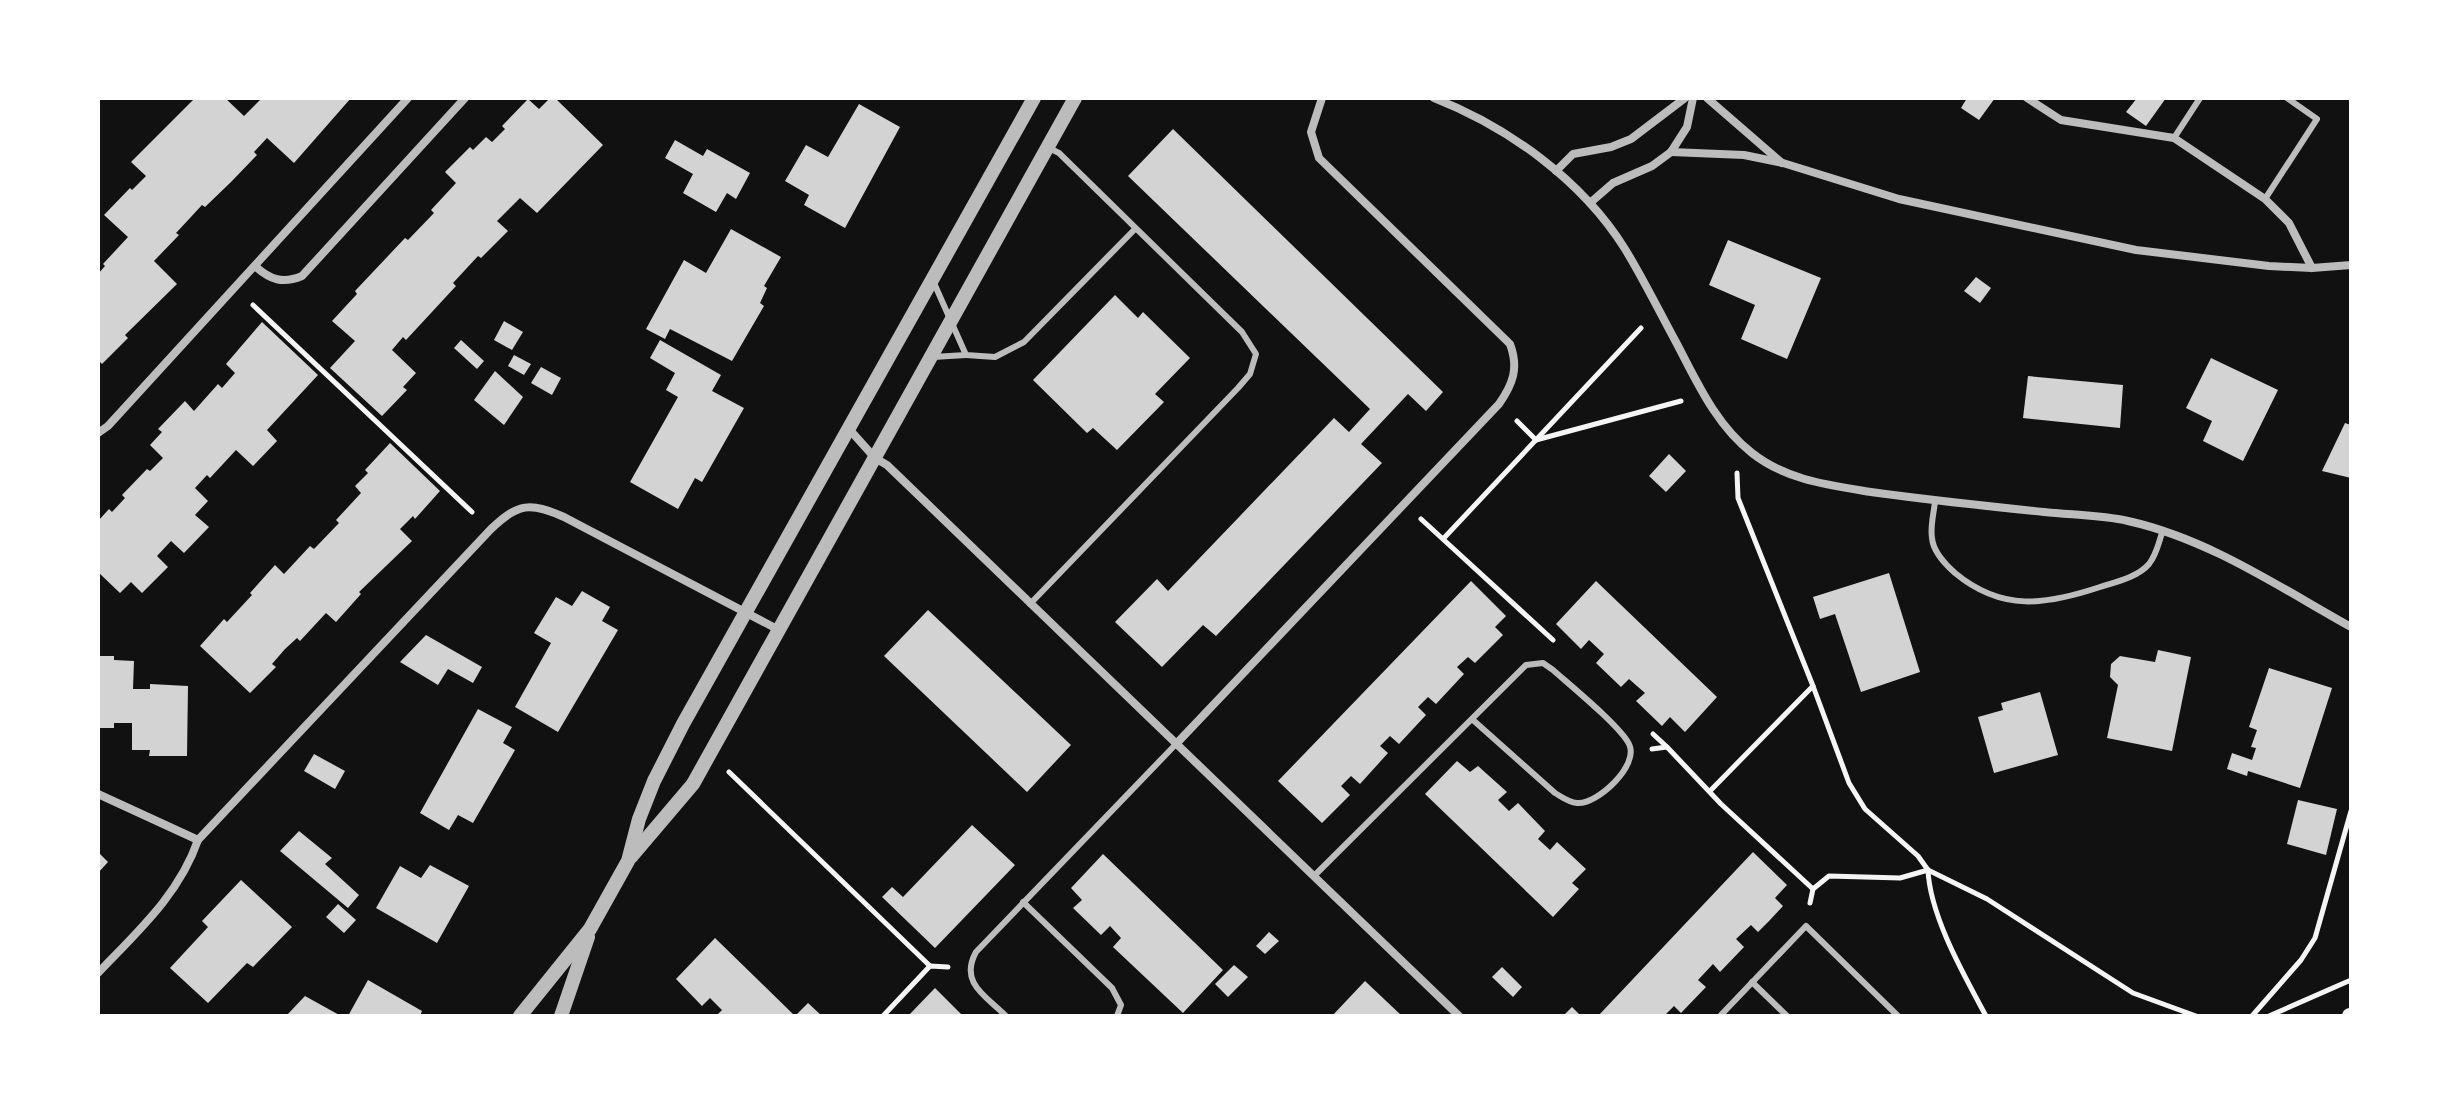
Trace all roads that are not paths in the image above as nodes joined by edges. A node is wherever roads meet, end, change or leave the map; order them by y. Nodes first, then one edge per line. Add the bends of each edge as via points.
1 (408, 98) edge
2 (465, 98) edge
3 (1034, 98) edge
4 (1075, 98) edge
5 (1322, 98) edge
6 (1685, 98) edge
7 (1693, 98) edge
8 (1707, 98) edge
9 (2027, 98) edge
10 (2200, 98) edge
11 (2287, 98) edge
12 (1440, 99) edge
13 (2174, 138) junction
14 (1047, 147) junction
15 (1671, 152) junction
16 (1783, 163) junction
17 (1556, 171) junction
18 (2265, 199) junction
19 (1590, 203) junction
20 (1135, 229) junction
21 (2351, 265) edge
22 (255, 266) junction
23 (2312, 268) junction
24 (932, 280) junction
25 (952, 321) junction
26 (966, 355) junction
27 (931, 357) junction
28 (849, 429) junction
29 (98, 433) edge
30 (875, 458) junction
31 (1935, 501) junction
32 (2163, 530) junction
33 (1030, 604) junction
34 (746, 612) junction
35 (2351, 627) edge
36 (779, 630) junction
37 (1473, 720) junction
38 (1177, 743) junction
39 (98, 794) edge
40 (198, 840) junction
41 (628, 861) junction
42 (1315, 875) junction
43 (1023, 902) junction
44 (590, 929) junction
45 (98, 973) edge
46 (1752, 982) junction
47 (520, 1016) edge
48 (561, 1016) edge
49 (1006, 1016) edge
50 (1117, 1016) edge
51 (1459, 1016) edge
52 (1720, 1016) edge
53 (1787, 1016) edge
54 (1898, 1016) edge

1 - 22 street
2 - 22 street via 302,276 280,280
3 - 24 street
4 - 14 street
5 - 38 street via 1311,132 1319,158 1510,344 1514,376 1499,404
6 - 17 street via 1631,139 1573,154
7 - 15 street via 1687,127
8 - 16 street
9 - 13 street via 2061,120
10 - 13 lane
11 - 18 lane via 2317,119
12 - 17 street
13 - 18 street
14 - 20 lane
14 - 25 street
15 - 16 street via 1744,155
15 - 19 street via 1613,183
16 - 23 street via 1899,199 2136,250
17 - 19 street
18 - 23 street via 2289,223
19 - 31 street via 1625,249 1709,403 1750,452 1807,481
20 - 26 lane via 1024,342 995,357
20 - 33 lane via 1242,332 1255,360 1238,388
21 - 23 street
22 - 29 street
24 - 25 lane
24 - 28 street
25 - 26 lane
25 - 27 street
26 - 27 lane
27 - 30 street
28 - 30 street
28 - 34 street
30 - 33 street
30 - 36 street
31 - 32 street via 2125,520
31 - 32 lane via 1932,541 1946,564 1965,581 2004,601 2055,600 2133,575 2148,566
32 - 35 street via 2220,554
33 - 38 street
34 - 36 street
34 - 40 street via 542,508 515,509
34 - 41 street via 654,781
36 - 41 street via 693,784
37 - 37 lane via 1526,665 1543,663 1618,731 1632,751 1619,776 1580,804 1555,793
37 - 42 lane
38 - 42 street
38 - 43 lane
39 - 40 street
40 - 45 street via 167,899
41 - 44 street
42 - 51 street
43 - 49 lane via 976,952 968,969 973,983
43 - 50 lane via 1112,988 1121,1005
44 - 47 street
44 - 48 street
46 - 52 lane
46 - 53 lane
46 - 54 lane via 1806,926

